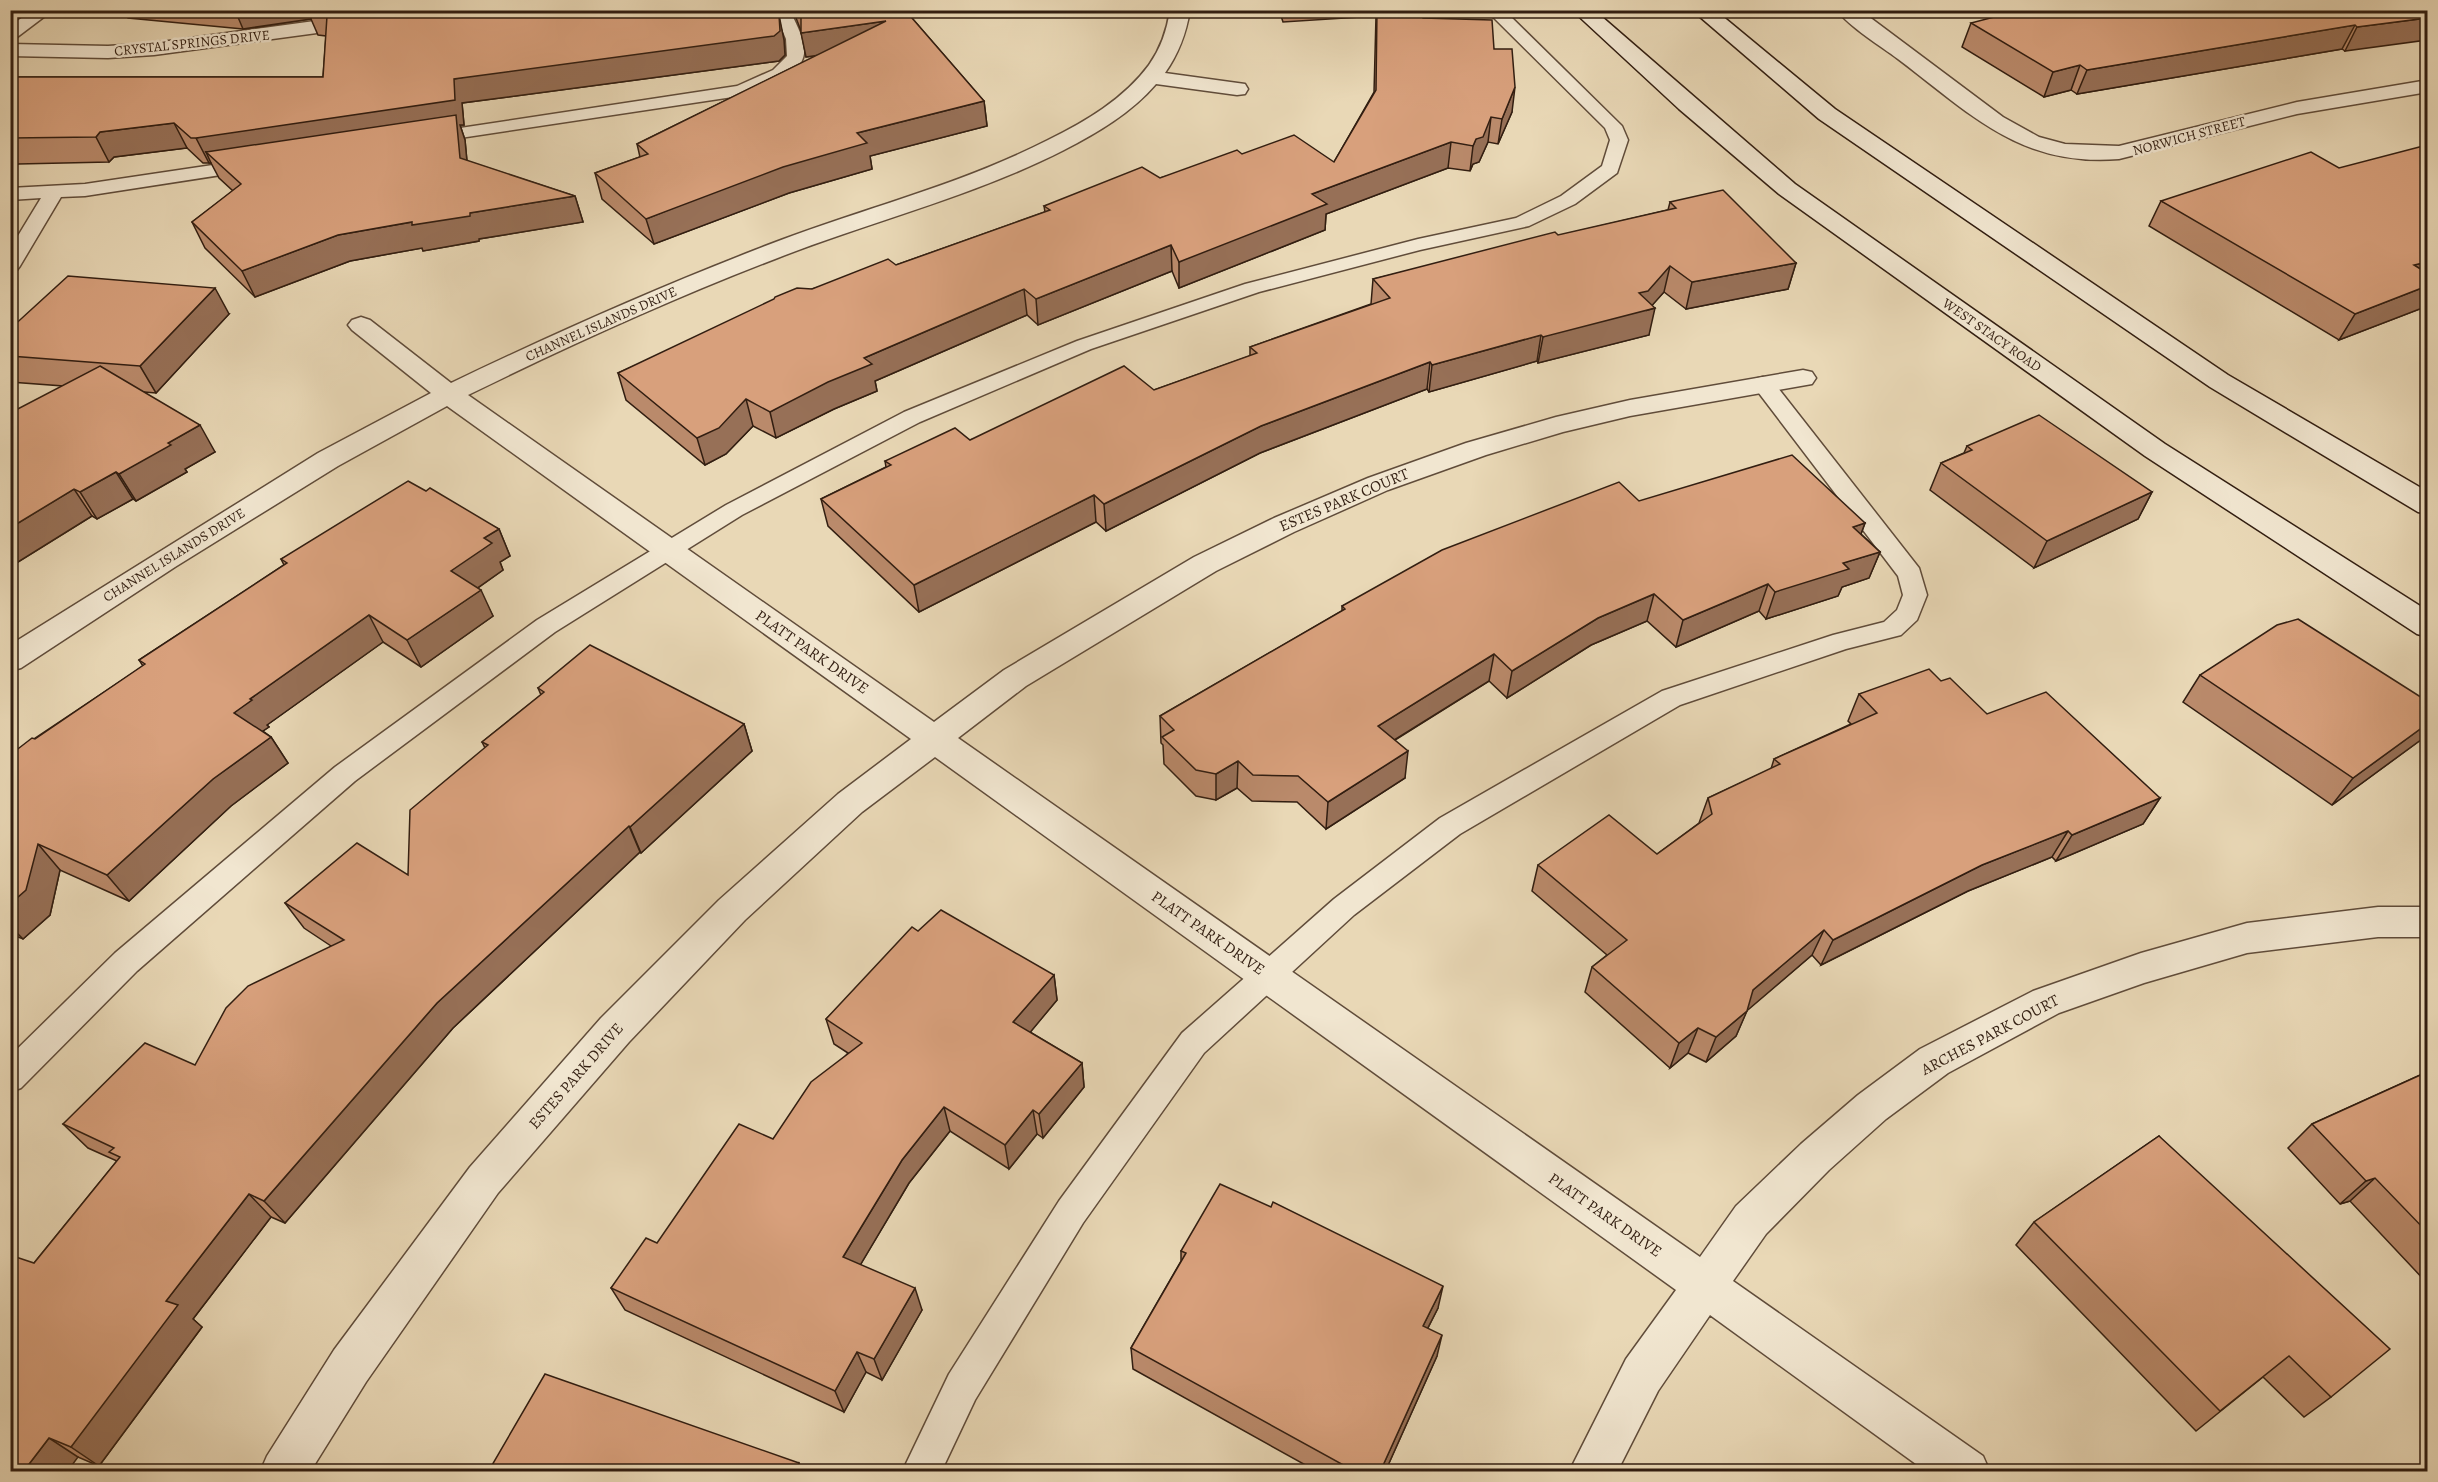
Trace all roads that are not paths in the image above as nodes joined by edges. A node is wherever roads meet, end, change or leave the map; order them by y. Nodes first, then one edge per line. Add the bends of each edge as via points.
1 (45, 10) edge
2 (443, 10) edge
3 (782, 10) edge
4 (1180, 10) edge
5 (1494, 10) edge
6 (1582, 10) edge
7 (1702, 10) edge
8 (1847, 10) edge
9 (10, 34) edge
10 (10, 50) edge
11 (1151, 77) junction
12 (2427, 86) edge
13 (1237, 89) dead end
14 (411, 141) edge
15 (269, 162) edge
16 (54, 192) junction
17 (10, 194) edge
18 (10, 266) edge
19 (361, 326) dead end
20 (1803, 378) dead end
21 (1763, 384) junction
22 (450, 395) junction
23 (2427, 505) edge
24 (669, 550) junction
25 (2427, 626) edge
26 (10, 660) edge
27 (935, 739) junction
28 (2427, 922) edge
29 (1268, 976) junction
30 (10, 1078) edge
31 (1705, 1286) junction
32 (283, 1472) edge
33 (921, 1472) edge
34 (1592, 1472) edge
35 (1967, 1472) edge

1 - 9 lane
2 - 10 street, CRYSTAL SPRINGS DRIVE via 154,49
3 - 14 lane via 795,43 795,56 766,81 740,91
4 - 11 street, CHANNEL ISLANDS DRIVE via 1168,54
5 - 24 lane via 1613,126 1619,140 1610,169 1568,200 1522,222 1252,288 1084,345 912,417 734,510
6 - 25 street, WEST STACY ROAD via 1787,189 2155,450
7 - 23 street via 1837,121 2218,381
8 - 12 street, NORWICH STREET via 2016,135 2075,152 2133,151 2297,108
11 - 13 street
11 - 22 street, CHANNEL ISLANDS DRIVE via 1117,107 1077,134 1031,158 975,182 763,254 540,350
15 - 16 lane
16 - 17 lane
16 - 18 lane
19 - 22 street, PLATT PARK DRIVE
20 - 21 street, ESTES PARK COURT
21 - 27 street, ESTES PARK COURT via 1556,424 1378,483 1284,525 1169,585 1015,678
21 - 29 lane via 1910,574 1915,595 1908,614 1892,629 1842,641 1671,698 1450,826 1344,907
22 - 24 street, PLATT PARK DRIVE
22 - 26 street, CHANNEL ISLANDS DRIVE via 369,436 100,600
24 - 27 street, PLATT PARK DRIVE
24 - 30 lane via 546,626 345,774 126,962
27 - 29 street, PLATT PARK DRIVE
27 - 32 street, ESTES PARK DRIVE via 850,803 749,894 615,1030 484,1180 350,1366
28 - 31 street, ARCHES PARK COURT via 2378,922 2247,938 2141,968 2046,1002 1934,1061 1872,1107 1751,1220
29 - 31 street, PLATT PARK DRIVE
29 - 33 lane via 1193,1043 1071,1212 962,1387
31 - 34 street, ARCHES PARK COURT via 1642,1375
31 - 35 street, PLATT PARK DRIVE

